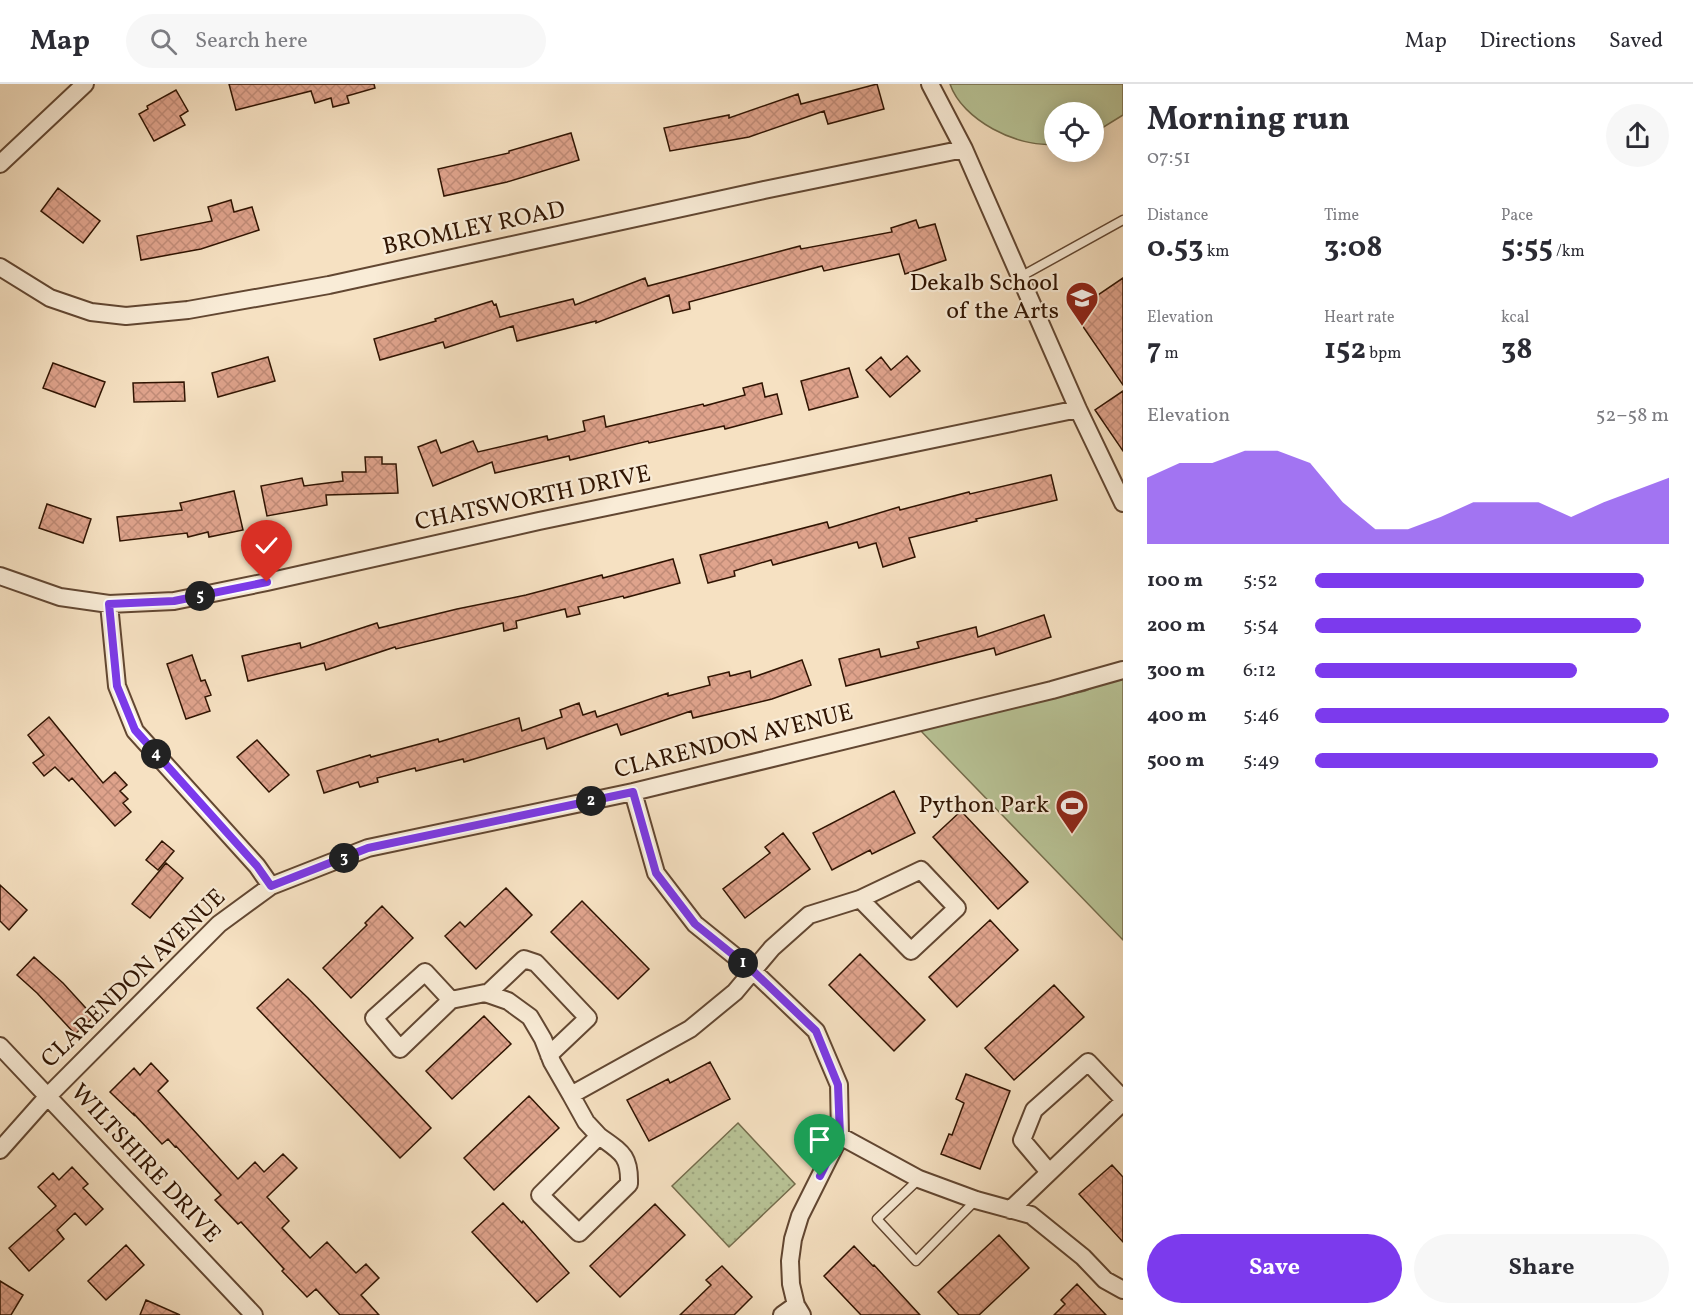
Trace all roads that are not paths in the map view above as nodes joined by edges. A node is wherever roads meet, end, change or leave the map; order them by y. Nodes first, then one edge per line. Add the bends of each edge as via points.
1 (85, 84) edge
2 (930, 84) edge
3 (964, 149) junction
4 (0, 164) edge
5 (1123, 220) edge
6 (0, 267) edge
7 (1020, 277) junction
8 (1078, 409) junction
9 (1123, 503) edge
10 (0, 576) edge
11 (109, 604) junction
12 (1123, 670) edge
13 (633, 792) junction
14 (271, 886) junction
15 (860, 899) junction
16 (752, 970) junction
17 (487, 994) junction
18 (451, 1000) junction
19 (0, 1046) edge
20 (549, 1055) junction
21 (571, 1095) junction
22 (48, 1096) junction
23 (1123, 1101) edge
24 (599, 1136) junction
25 (840, 1136) junction
26 (0, 1150) edge
27 (1049, 1172) junction
28 (919, 1179) junction
29 (976, 1200) junction
30 (1010, 1210) junction
31 (1123, 1290) edge
32 (799, 1310) edge
33 (254, 1315) edge
34 (782, 1315) edge

1 - 4 street
2 - 3 street
3 - 6 street, BROMLEY ROAD via 329,285 188,310 126,316 91,312 50,298
3 - 7 street
5 - 7 lane
7 - 8 street
8 - 9 street
8 - 11 street, CHATSWORTH DRIVE via 174,601
10 - 11 street, CHATSWORTH DRIVE via 60,597
11 - 14 street via 117,686 135,730
12 - 13 street, CLARENDON AVENUE
13 - 14 street, CLARENDON AVENUE via 368,848
13 - 16 street via 656,873 695,924
14 - 22 street, CLARENDON AVENUE via 219,924
15 - 15 street via 921,870 957,908 911,951
15 - 16 street via 809,915
16 - 21 street via 735,992 690,1029
16 - 25 street via 816,1031 838,1085
17 - 18 street
17 - 20 street via 508,1001 530,1017
17 - 20 street via 524,959 536,963 588,1018
18 - 18 street via 425,972 374,1018 400,1049
19 - 22 street, WILTSHIRE DRIVE
20 - 21 street
21 - 24 street
22 - 26 street, CLARENDON AVENUE
22 - 33 street, WILTSHIRE DRIVE
23 - 27 street
23 - 27 street via 1088,1062 1034,1110 1022,1140
24 - 24 street via 540,1195 579,1233 629,1184 629,1169 622,1153
25 - 28 street
25 - 32 street via 800,1216 793,1239 791,1284
27 - 30 street
28 - 29 street
28 - 29 lane via 877,1219 916,1261
29 - 30 street
30 - 31 street via 1031,1215 1083,1257 1105,1281
32 - 34 street

